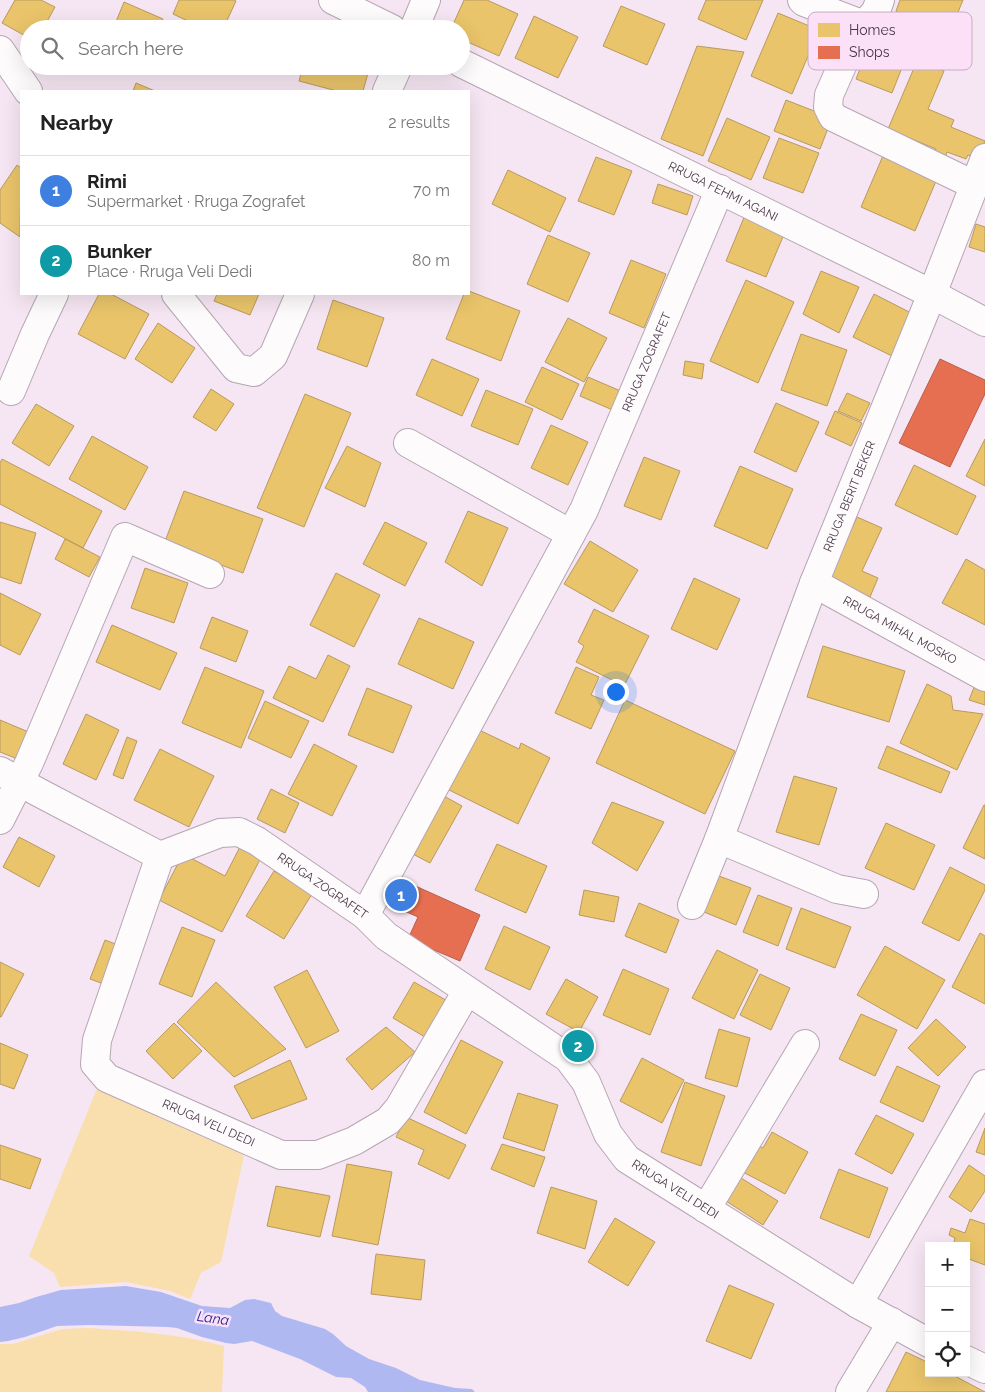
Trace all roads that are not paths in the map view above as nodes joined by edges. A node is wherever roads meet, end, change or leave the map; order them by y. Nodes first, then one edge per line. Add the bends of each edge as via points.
1 (333, 0) edge
2 (426, 0) edge
3 (802, 0) edge
4 (880, 0) edge
5 (830, 12) edge
6 (875, 12) edge
7 (374, 20) edge
8 (418, 20) edge
9 (0, 50) edge
10 (470, 67) edge
11 (840, 70) edge
12 (394, 75) edge
13 (27, 90) edge
14 (388, 90) edge
15 (985, 158) edge
16 (974, 185) junction
17 (720, 189) junction
18 (932, 294) junction
19 (54, 295) edge
20 (177, 295) edge
21 (300, 295) edge
22 (985, 322) edge
23 (11, 391) dead end
24 (408, 442) dead end
25 (571, 534) junction
26 (210, 574) dead end
27 (814, 583) junction
28 (985, 677) edge
29 (10, 776) edge
30 (0, 820) edge
31 (719, 839) junction
32 (160, 856) junction
33 (864, 894) dead end
34 (692, 905) dead end
35 (364, 915) junction
36 (467, 991) junction
37 (806, 1044) dead end
38 (985, 1084) edge
39 (706, 1209) junction
40 (858, 1304) junction
41 (892, 1322) junction
42 (925, 1341) edge
43 (970, 1362) edge
44 (985, 1369) edge
45 (850, 1392) edge

1 - 7 street
2 - 8 street
3 - 5 street
4 - 6 street
9 - 13 street
10 - 17 street, RRUGA FEHMI AGANI
11 - 16 street via 829,95 828,107 833,117
12 - 14 street
15 - 16 street, RRUGA BERIT BEKER
16 - 18 street, RRUGA BERIT BEKER
17 - 18 street, RRUGA FEHMI AGANI
17 - 25 street, RRUGA ZOGRAFET
18 - 22 street, RRUGA FEHMI AGANI
18 - 27 street, RRUGA BERIT BEKER
19 - 23 street
20 - 21 street via 236,368 254,372 273,356
24 - 25 street
25 - 35 street, RRUGA ZOGRAFET
26 - 29 street via 125,537 29,763
27 - 28 street, RRUGA MIHAL MOSKO
27 - 31 street, RRUGA BERIT BEKER
29 - 30 street
29 - 32 street
31 - 33 street via 836,889
31 - 34 street, RRUGA BERIT BEKER
32 - 35 street, RRUGA ZOGRAFET via 220,834 239,832 258,840
32 - 36 street, RRUGA VELI DEDI via 97,1040 95,1064 107,1078 281,1155 318,1155 388,1121 400,1108
35 - 36 street, RRUGA VELI DEDI via 386,936
36 - 39 street, RRUGA VELI DEDI via 568,1058 586,1082 608,1134 627,1159
37 - 39 street
38 - 40 street
39 - 40 street, RRUGA VELI DEDI
40 - 41 street, RRUGA VELI DEDI
41 - 42 street, RRUGA VELI DEDI
41 - 45 street
43 - 44 street

